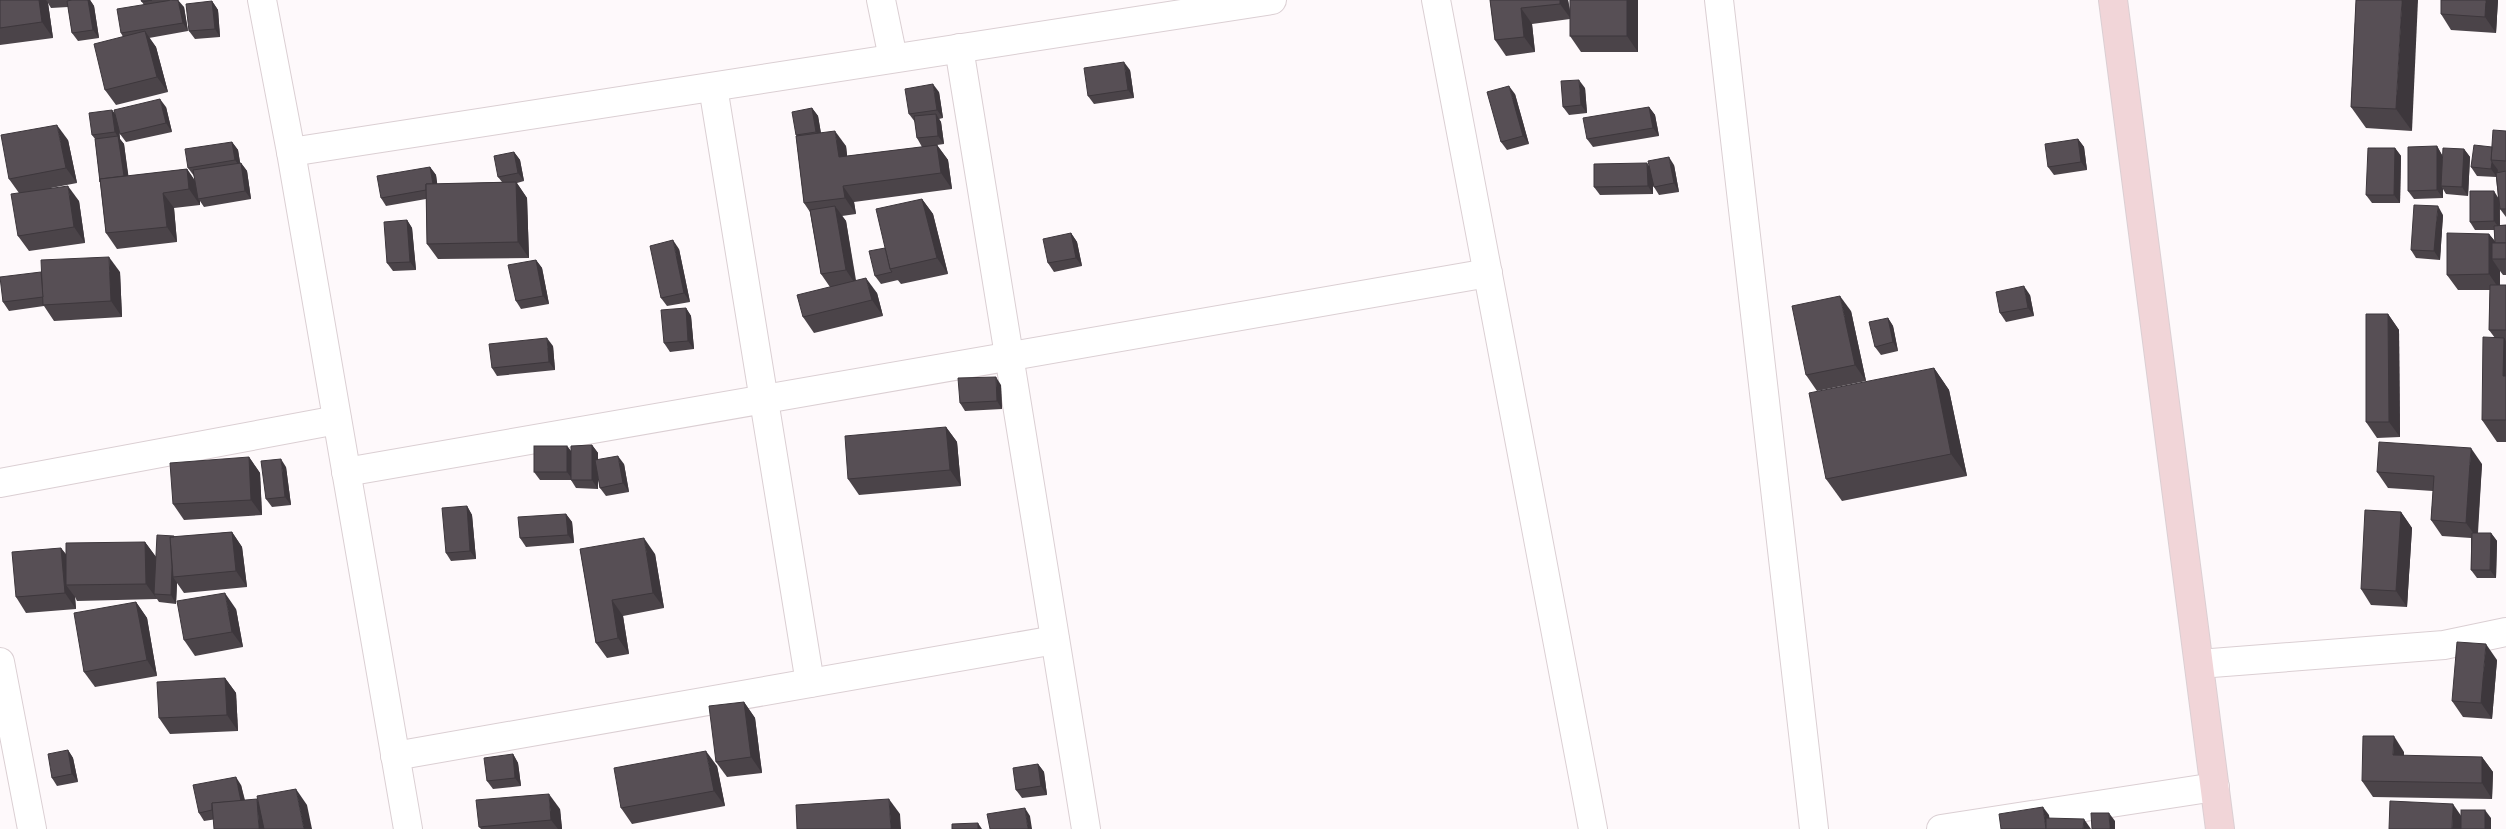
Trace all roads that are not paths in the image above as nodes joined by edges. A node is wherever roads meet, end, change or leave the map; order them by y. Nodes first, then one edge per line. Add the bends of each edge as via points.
1 (262, 0) edge
2 (881, 0) edge
3 (1272, 0) edge
4 (1436, 0) edge
5 (1719, 0) edge
6 (2114, 0) edge
7 (958, 48) junction
8 (893, 58) junction
9 (713, 87) junction
10 (291, 152) junction
11 (1488, 273) junction
12 (1009, 356) junction
13 (764, 399) junction
14 (337, 420) junction
15 (346, 472) junction
16 (0, 483) edge
17 (2506, 632) edge
18 (1055, 640) junction
19 (0, 662) edge
20 (2199, 664) junction
21 (810, 683) junction
22 (395, 756) junction
23 (2215, 787) junction
24 (32, 829) edge
25 (408, 829) edge
26 (1086, 829) edge
27 (1593, 829) edge
28 (1814, 829) edge
29 (1941, 829) edge
30 (2220, 829) edge

1 - 10 street
2 - 8 street
3 - 7 street
4 - 11 street
5 - 28 street
6 - 20 main road
7 - 8 street
7 - 12 street
8 - 9 street
9 - 10 street
9 - 13 street
10 - 14 street
11 - 12 street
11 - 27 street
12 - 13 street
12 - 18 street
13 - 15 street
13 - 21 street
14 - 15 street
14 - 16 street
15 - 22 street
17 - 20 street via 2444,644
18 - 21 street
18 - 26 street
19 - 24 street
20 - 23 main road
21 - 22 street
22 - 25 street
23 - 29 street
23 - 30 main road

